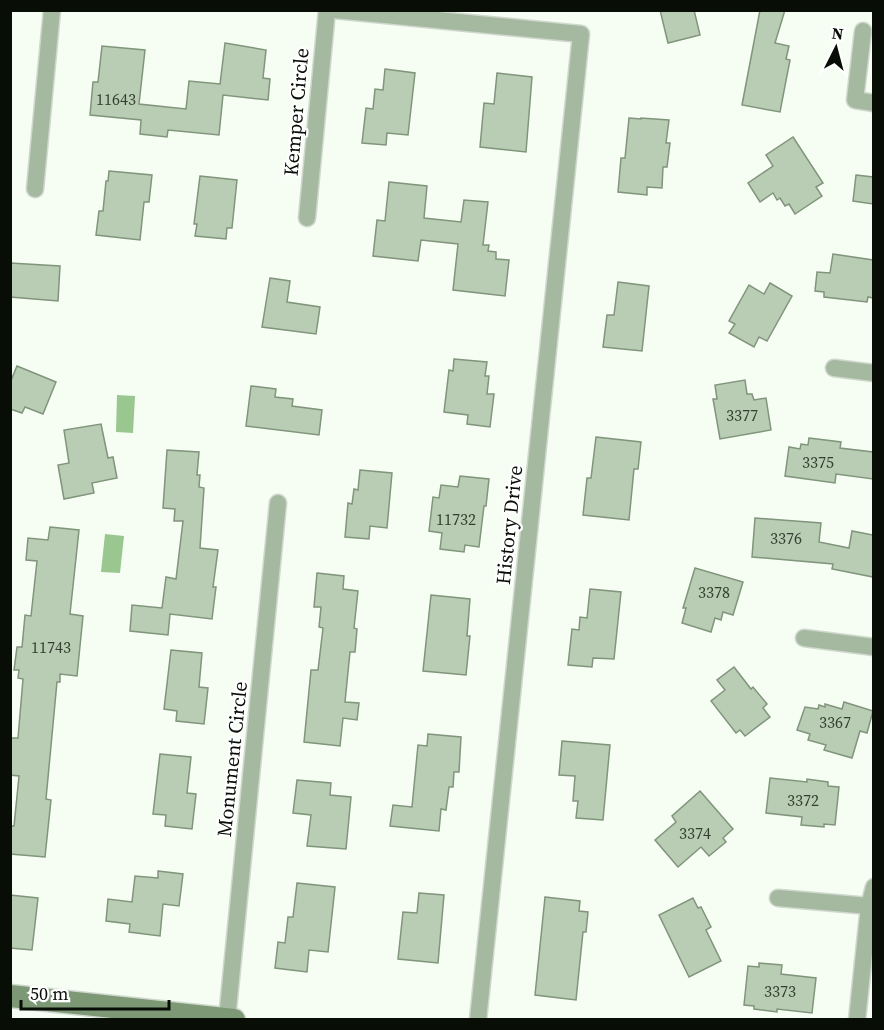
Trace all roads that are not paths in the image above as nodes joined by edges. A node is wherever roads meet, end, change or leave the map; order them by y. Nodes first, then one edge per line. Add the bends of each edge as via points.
1 (51, 10) edge
2 (327, 10) edge
3 (334, 10) edge
4 (864, 31) dead end
5 (873, 103) edge
6 (35, 189) dead end
7 (307, 218) dead end
8 (834, 368) dead end
9 (873, 373) edge
10 (278, 503) dead end
11 (804, 638) dead end
12 (873, 647) edge
13 (873, 887) edge
14 (778, 898) dead end
15 (869, 906) junction
16 (10, 996) edge
17 (227, 1019) edge
18 (234, 1020) edge
19 (478, 1020) edge
20 (857, 1020) edge

1 - 6 street
2 - 7 street, Kemper Circle
3 - 19 street, History Drive via 581,34
4 - 5 street via 855,100
8 - 9 street
10 - 17 street, Monument Circle
11 - 12 street
13 - 15 street
14 - 15 street
15 - 20 street
16 - 17 main road
17 - 18 main road

